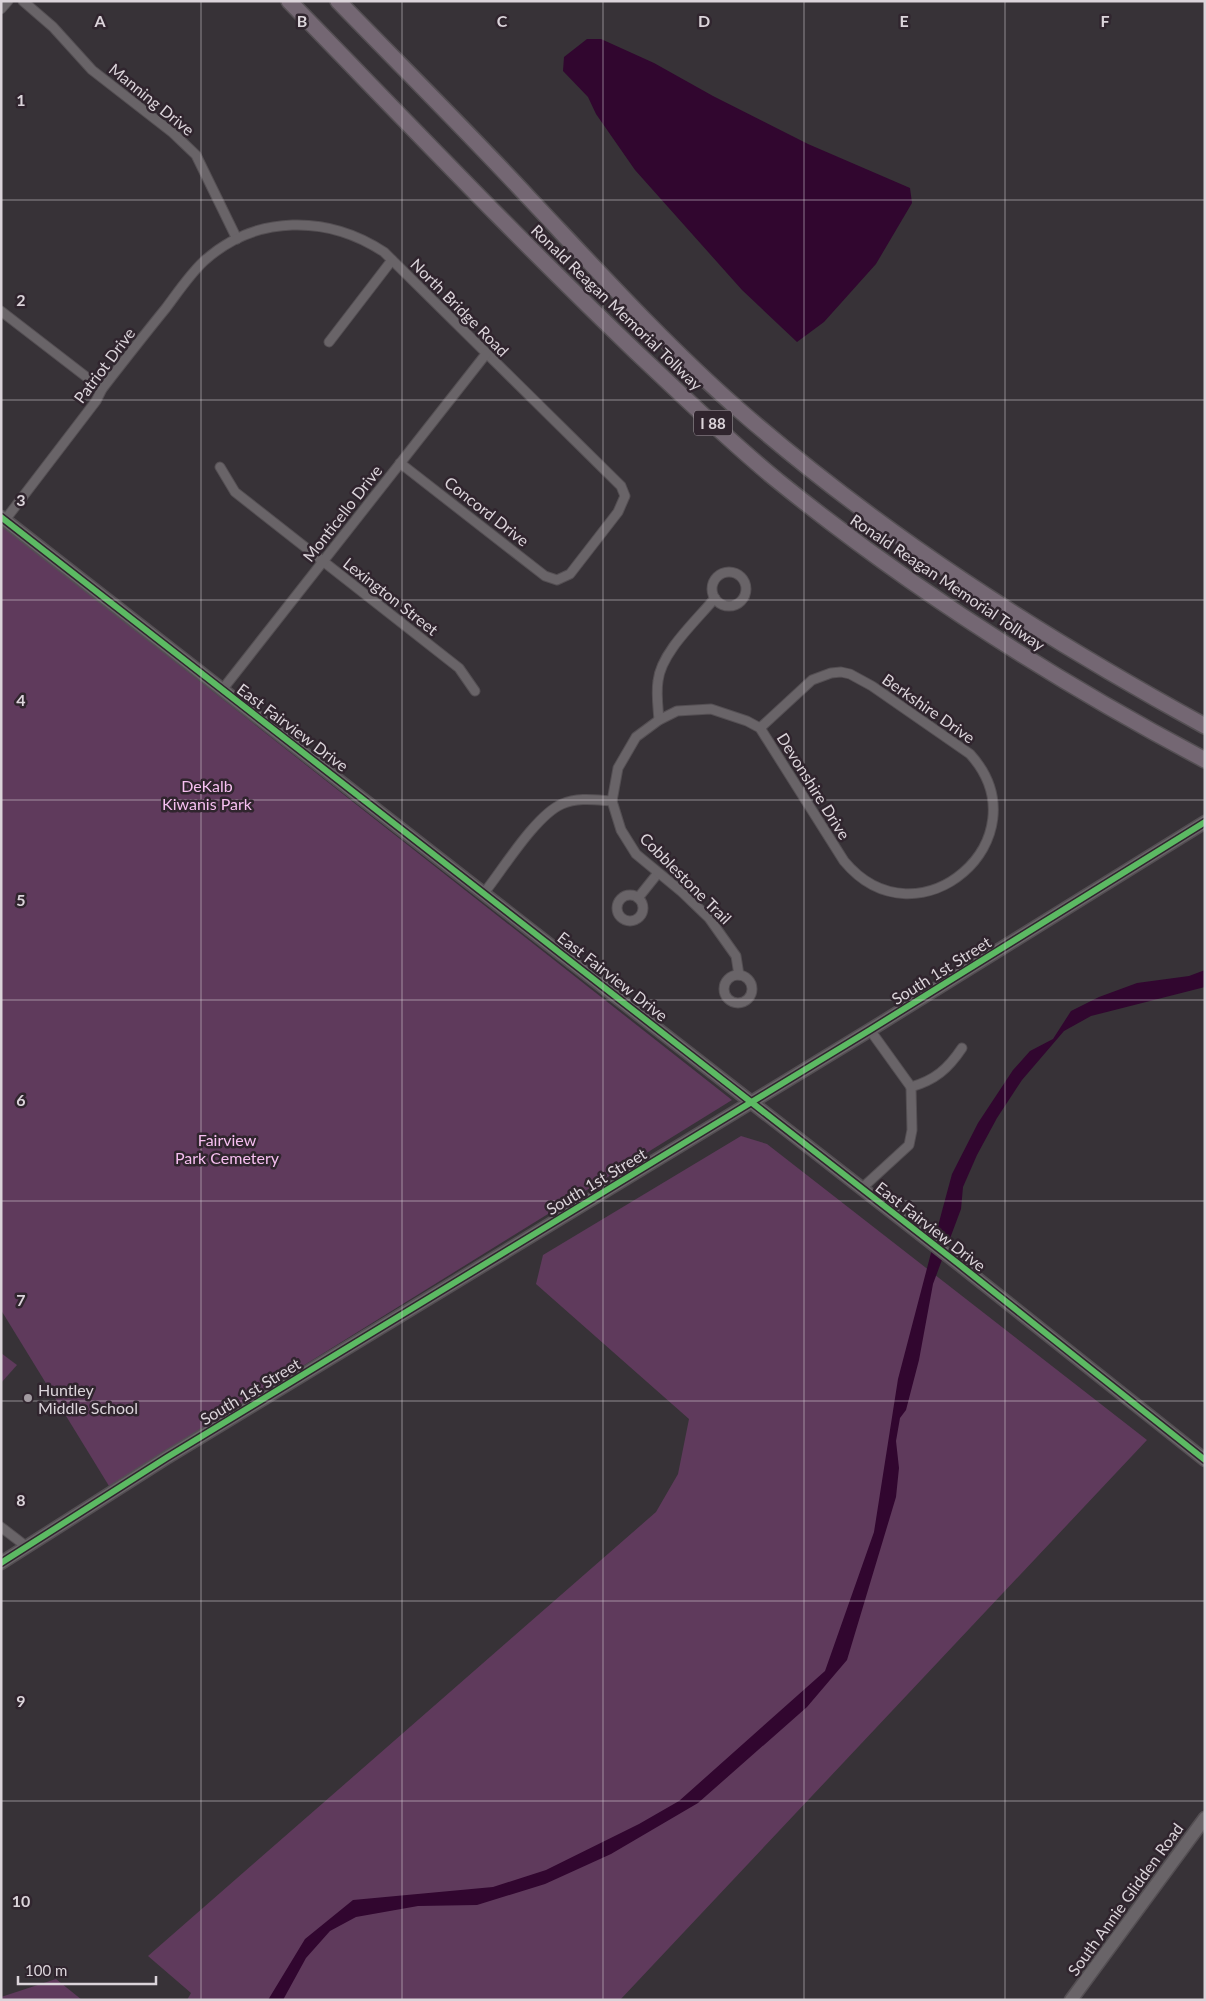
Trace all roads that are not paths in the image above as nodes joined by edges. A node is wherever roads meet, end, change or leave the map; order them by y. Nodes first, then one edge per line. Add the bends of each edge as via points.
1 (8, 1) edge
2 (23, 1) edge
3 (289, 1) edge
4 (338, 1) edge
5 (1, 9) edge
6 (238, 238) junction
7 (392, 260) junction
8 (1, 311) edge
9 (329, 342) dead end
10 (486, 354) junction
11 (102, 389) junction
12 (400, 463) junction
13 (220, 468) dead end
14 (3, 518) edge
15 (324, 561) junction
16 (556, 580) joint
17 (715, 598) dead end
18 (222, 690) junction
19 (475, 691) dead end
20 (658, 720) junction
21 (1205, 726) edge
22 (760, 728) junction
23 (1205, 760) edge
24 (612, 801) junction
25 (1205, 822) edge
26 (658, 873) junction
27 (938, 888) joint
28 (484, 893) junction
29 (638, 898) dead end
30 (739, 975) dead end
31 (870, 1030) junction
32 (962, 1048) dead end
33 (911, 1087) junction
34 (750, 1102) junction
35 (862, 1189) junction
36 (1205, 1460) edge
37 (1, 1527) edge
38 (27, 1547) junction
39 (1, 1563) edge
40 (1205, 1818) edge
41 (1071, 2000) edge

1 - 5 street
2 - 6 street, Manning Drive via 53,27 92,70 185,143 204,169
3 - 23 highway, Ronald Reagan Memorial Tollway / I 88 via 576,295 775,478 879,560 975,625 1132,722
4 - 21 highway, Ronald Reagan Memorial Tollway / I 88 via 683,359 796,458 901,538 993,602 1089,662
6 - 7 street, North Bridge Road via 276,226 315,224 364,239
6 - 11 street, Patriot Drive via 197,269
7 - 9 street
7 - 10 street, North Bridge Road
8 - 11 street
10 - 12 street, Monticello Drive
10 - 16 street, North Bridge Road via 621,486 624,493 623,505 613,520 570,574
11 - 14 street, Patriot Drive via 96,401
12 - 15 street, Monticello Drive
12 - 16 street, Concord Drive via 545,576
13 - 15 street, Lexington Street via 236,492
14 - 18 street, East Fairview Drive
15 - 18 street, Monticello Drive
15 - 19 street, Lexington Street via 459,668
17 - 20 street via 666,658 659,673
18 - 28 street, East Fairview Drive
20 - 22 street, Devonshire Drive via 677,711 711,709 736,716
20 - 24 street, Devonshire Drive via 636,737 624,755 618,768
22 - 27 street, Devonshire Drive via 844,861 860,878 899,894 923,893
22 - 27 street, Berkshire Drive via 812,680 841,672 872,686 970,754 991,789 990,832 970,867 955,880
24 - 26 street, Cobblestone Trail via 628,843
24 - 28 street via 573,800 553,809 534,828
25 - 31 street, South 1st Street
26 - 29 street
26 - 30 street, Cobblestone Trail via 709,918 736,956
28 - 34 street, East Fairview Drive
31 - 33 street
31 - 34 street, South 1st Street
32 - 33 street via 941,1074 929,1082
33 - 35 street via 909,1145
34 - 35 street, East Fairview Drive
34 - 38 street, South 1st Street via 166,1458
35 - 36 street, East Fairview Drive
37 - 38 street
38 - 39 street, South 1st Street
40 - 41 street, South Annie Glidden Road

